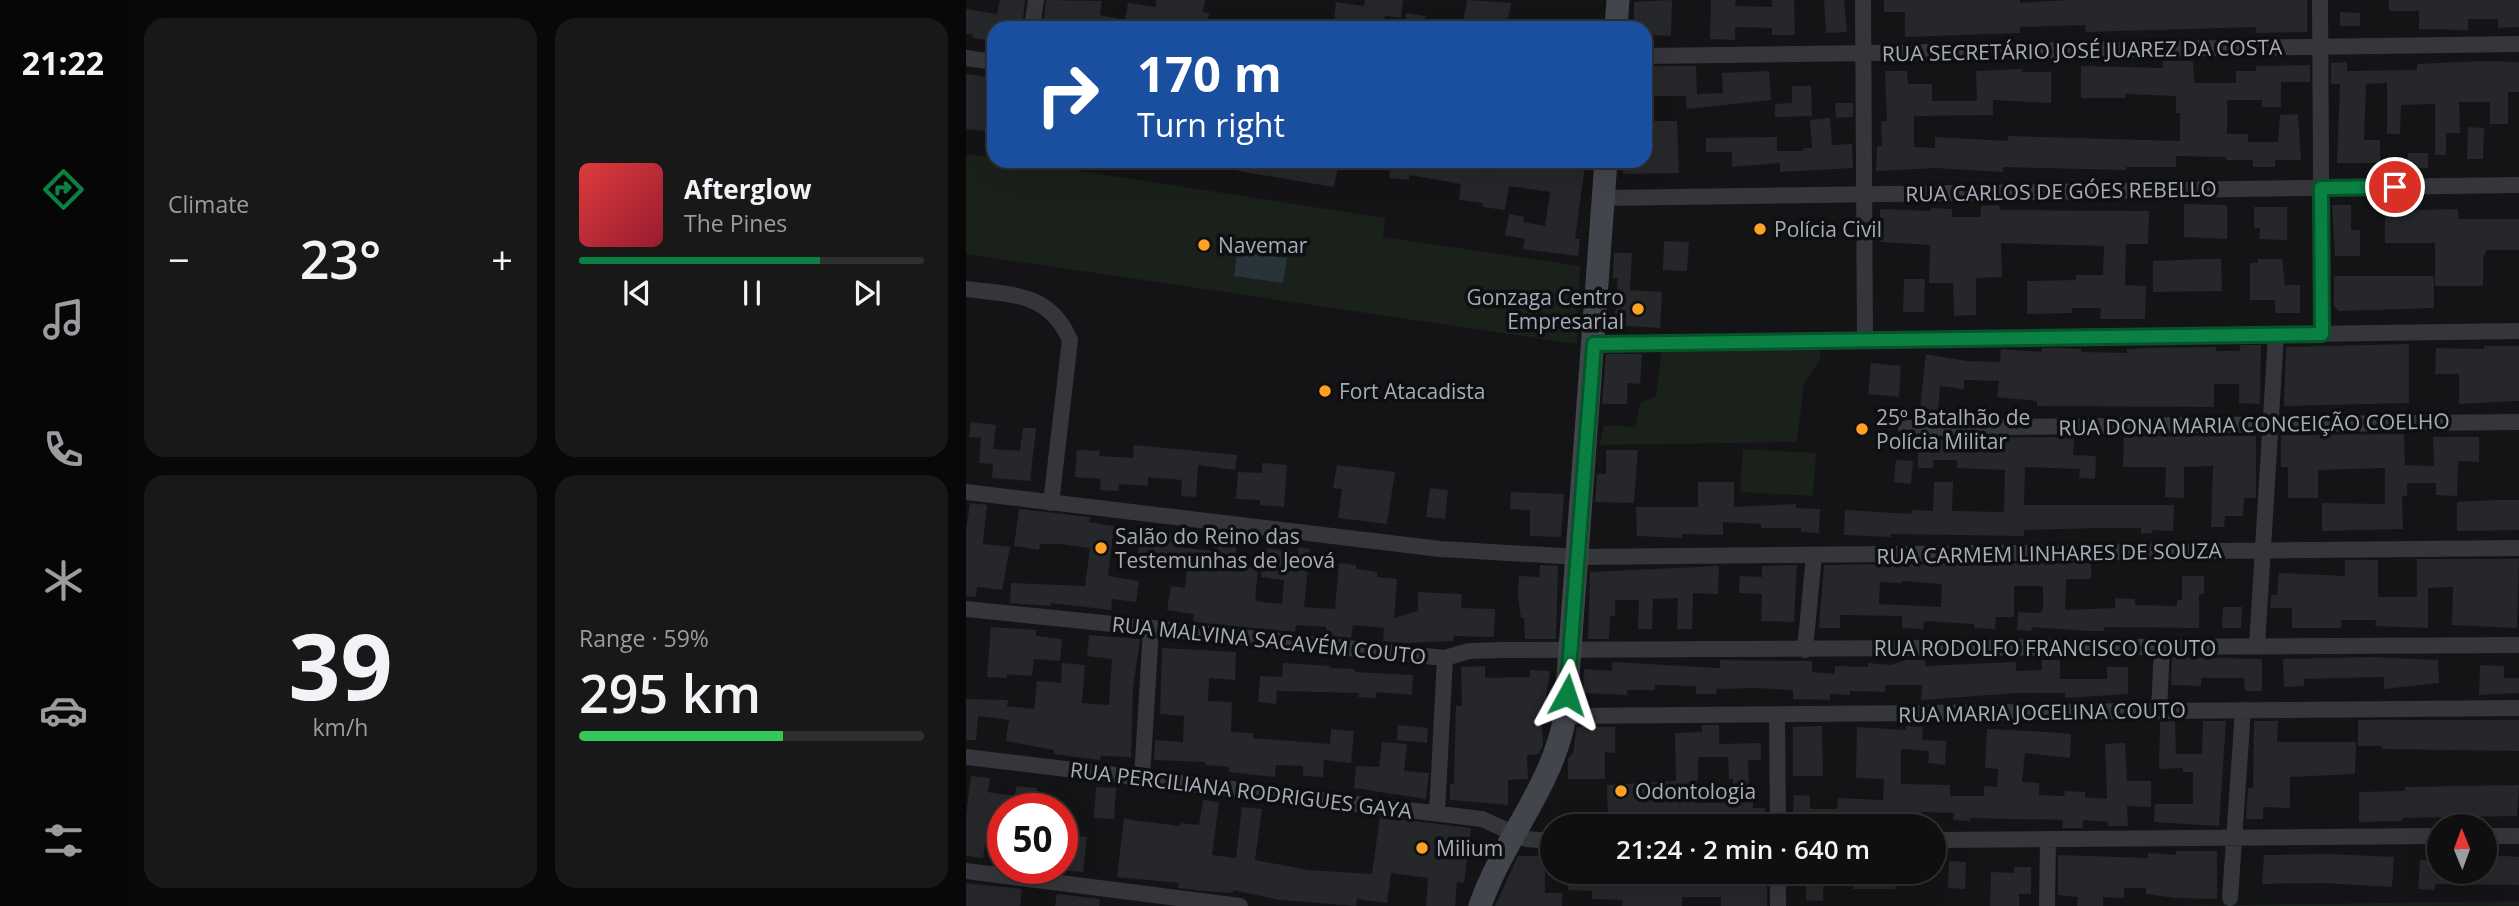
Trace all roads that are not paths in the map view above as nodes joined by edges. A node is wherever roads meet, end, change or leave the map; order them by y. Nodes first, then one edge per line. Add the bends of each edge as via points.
1 (1036, 0) edge
2 (1863, 0) edge
3 (2320, 0) edge
4 (1613, 1) edge
5 (1033, 21) edge
6 (1615, 21) edge
7 (2519, 44) edge
8 (2320, 47) junction
9 (1863, 53) junction
10 (1652, 56) edge
11 (966, 58) edge
12 (987, 61) edge
13 (1606, 168) edge
14 (2519, 185) edge
15 (2321, 188) junction
16 (1864, 194) junction
17 (1604, 198) junction
18 (966, 289) edge
19 (2519, 331) edge
20 (2322, 334) junction
21 (2276, 335) junction
22 (1865, 341) junction
23 (1594, 344) junction
24 (2519, 422) edge
25 (2271, 424) junction
26 (1906, 428) dead end
27 (966, 492) edge
28 (1051, 503) junction
29 (2519, 548) edge
30 (2263, 551) junction
31 (1814, 555) junction
32 (1579, 557) junction
33 (966, 609) edge
34 (1151, 629) junction
35 (2519, 645) edge
36 (2257, 646) junction
37 (2162, 647) junction
38 (1805, 650) junction
39 (1571, 651) junction
40 (1445, 658) junction
41 (2519, 708) edge
42 (2243, 710) junction
43 (2159, 711) junction
44 (1777, 715) junction
45 (1565, 716) junction
46 (966, 757) edge
47 (1142, 778) junction
48 (1437, 813) junction
49 (1778, 814) edge
50 (1512, 834) junction
51 (2427, 836) edge
52 (2497, 836) edge
53 (2519, 836) edge
54 (2233, 838) junction
55 (1946, 839) edge
56 (2048, 839) junction
57 (1540, 840) edge
58 (966, 871) edge
59 (1778, 884) edge
60 (2230, 898) dead end
61 (1240, 906) edge
62 (1480, 906) edge
63 (1778, 906) edge
64 (2047, 906) edge

1 - 5 street
2 - 9 street
3 - 8 street
4 - 6 main road
7 - 8 street, RUA SECRETÁRIO JOSÉ JUAREZ DA COSTA
8 - 9 street, RUA SECRETÁRIO JOSÉ JUAREZ DA COSTA
8 - 15 street
9 - 10 street, RUA SECRETÁRIO JOSÉ JUAREZ DA COSTA
9 - 16 street
11 - 12 street
13 - 17 main road
14 - 15 street, RUA CARLOS DE GÓES REBELLO
15 - 16 street, RUA CARLOS DE GÓES REBELLO
15 - 20 street
16 - 17 street, RUA CARLOS DE GÓES REBELLO
16 - 22 street
17 - 23 main road
18 - 28 street via 1034,300 1059,319 1070,340
19 - 20 street
20 - 21 street
21 - 22 street
21 - 25 street
22 - 23 street
23 - 32 main road
24 - 25 street, RUA DONA MARIA CONCEIÇÃO COELHO
25 - 26 street, RUA DONA MARIA CONCEIÇÃO COELHO
25 - 30 street
27 - 28 street, RUA CARMEM LINHARES DE SOUZA
28 - 32 street, RUA CARMEM LINHARES DE SOUZA via 1440,549
29 - 30 street, RUA CARMEM LINHARES DE SOUZA
30 - 31 street, RUA CARMEM LINHARES DE SOUZA
30 - 36 street
31 - 32 street, RUA CARMEM LINHARES DE SOUZA
31 - 38 street
32 - 39 main road
33 - 34 street, RUA MALVINA SACAVÉM COUTO
34 - 40 street, RUA MALVINA SACAVÉM COUTO
34 - 47 street
35 - 36 street, RUA RODOLFO FRANCISCO COUTO
36 - 37 street, RUA RODOLFO FRANCISCO COUTO
37 - 38 street, RUA RODOLFO FRANCISCO COUTO
37 - 43 street
38 - 39 street, RUA RODOLFO FRANCISCO COUTO
39 - 40 street, RUA MALVINA SACAVÉM COUTO via 1469,651
39 - 45 main road
40 - 48 street
41 - 42 street, RUA MARIA JOCELINA COUTO
42 - 43 street, RUA MARIA JOCELINA COUTO
42 - 54 street
43 - 44 street, RUA MARIA JOCELINA COUTO
44 - 45 street, RUA MARIA JOCELINA COUTO
44 - 49 street
45 - 50 main road via 1552,768
46 - 47 street, RUA PERCILIANA RODRIGUES GAYA
47 - 48 street, RUA PERCILIANA RODRIGUES GAYA
48 - 50 street, RUA PERCILIANA RODRIGUES GAYA via 1482,819
50 - 57 street, RUA PERCILIANA RODRIGUES GAYA
50 - 62 main road
51 - 54 street
52 - 53 street
54 - 56 street
54 - 60 street
55 - 56 street
56 - 64 street
58 - 61 street
59 - 63 street

